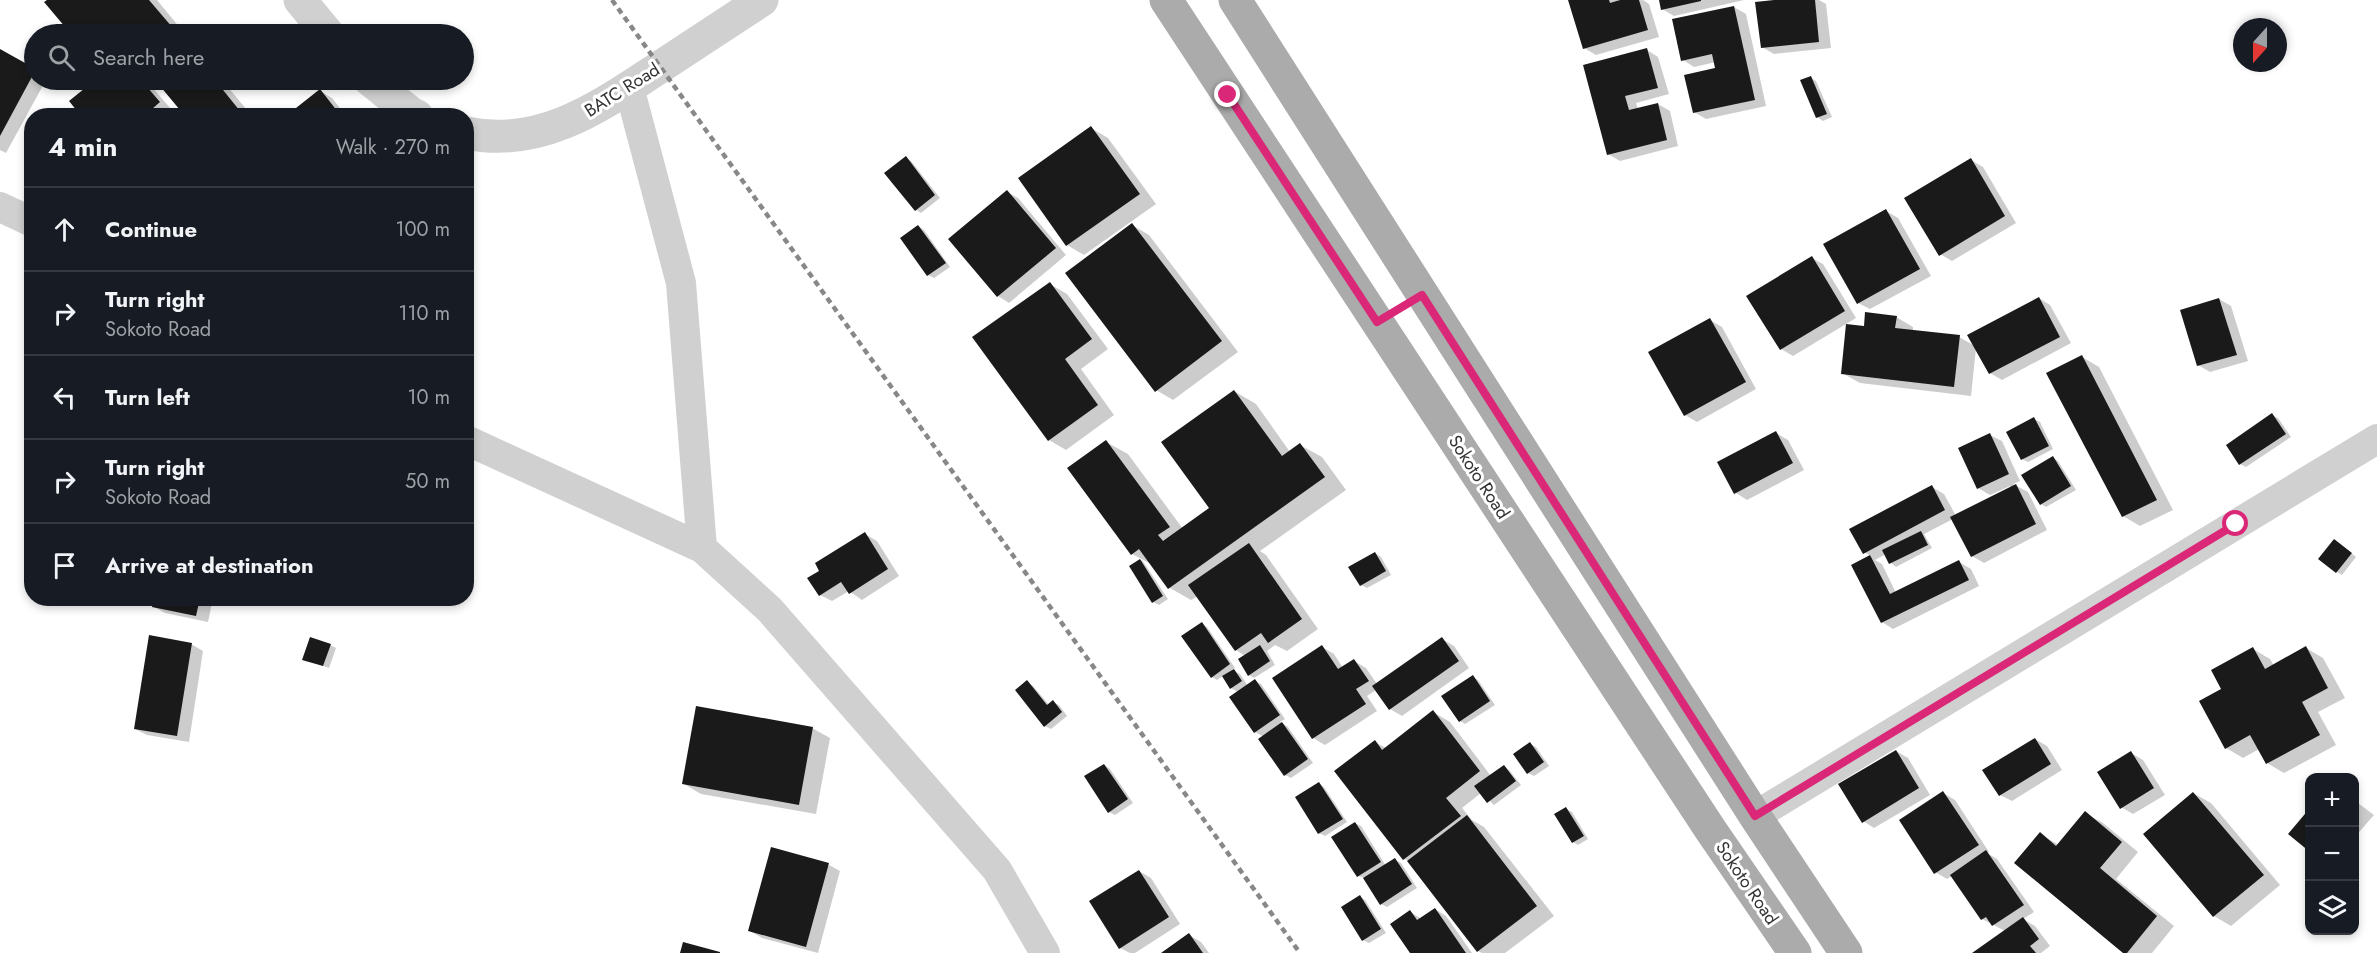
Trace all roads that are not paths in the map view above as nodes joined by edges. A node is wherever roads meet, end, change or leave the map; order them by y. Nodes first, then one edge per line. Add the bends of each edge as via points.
1 (300, 0) edge
2 (762, 0) edge
3 (1166, 0) edge
4 (1235, 0) edge
5 (320, 24) edge
6 (629, 87) junction
7 (382, 90) edge
8 (405, 108) edge
9 (474, 135) edge
10 (0, 207) edge
11 (24, 218) edge
12 (1422, 295) junction
13 (1377, 322) junction
14 (2377, 439) edge
15 (474, 444) edge
16 (702, 548) junction
17 (1755, 816) junction
18 (1045, 953) edge
19 (1795, 953) edge
20 (1846, 953) edge

1 - 5 street
2 - 6 street, BATC Road
3 - 13 main road, Sokoto Road
4 - 12 main road
6 - 9 street, BATC Road via 583,116 533,133 490,138
6 - 16 street via 681,282
7 - 8 street
10 - 11 street
12 - 13 main road
12 - 17 main road
13 - 19 main road, Sokoto Road
14 - 17 street
15 - 16 street
16 - 18 street via 770,610 997,870
17 - 20 main road

